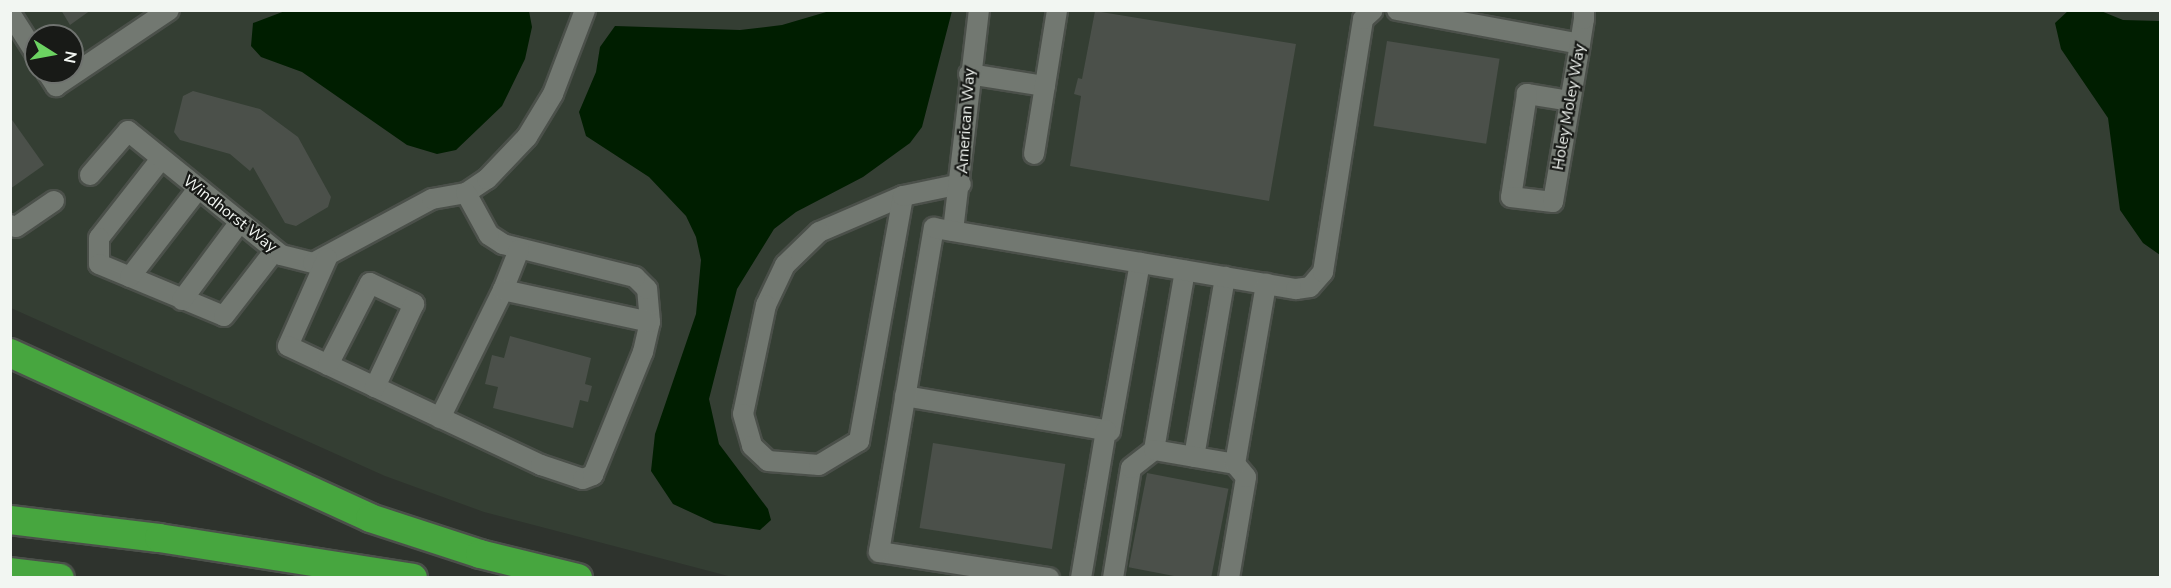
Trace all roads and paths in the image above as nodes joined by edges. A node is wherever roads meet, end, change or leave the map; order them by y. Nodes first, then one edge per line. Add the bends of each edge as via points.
1 (169, 10) edge
2 (585, 10) edge
3 (979, 10) edge
4 (1057, 10) edge
5 (1372, 10) edge
6 (1397, 10) edge
7 (1584, 10) edge
8 (10, 13) edge
9 (24, 35) edge
10 (1580, 44) junction
11 (84, 68) edge
12 (969, 74) junction
13 (1045, 86) junction
14 (1570, 101) junction
15 (1034, 154) dead end
16 (161, 159) junction
17 (90, 175) dead end
18 (961, 184) junction
19 (198, 189) junction
20 (466, 193) junction
21 (903, 196) junction
22 (54, 201) dead end
23 (240, 222) junction
24 (10, 225) edge
25 (953, 231) junction
26 (275, 250) junction
27 (519, 250) junction
28 (327, 258) junction
29 (1140, 263) junction
30 (1185, 270) junction
31 (1225, 277) junction
32 (130, 278) junction
33 (1266, 284) junction
34 (503, 290) junction
35 (182, 300) junction
36 (650, 322) junction
37 (10, 353) edge
38 (328, 365) junction
39 (375, 387) junction
40 (905, 396) junction
41 (440, 418) junction
42 (1106, 430) junction
43 (1154, 450) junction
44 (1194, 457) junction
45 (1235, 464) junction
46 (10, 520) edge
47 (10, 572) edge
48 (60, 578) edge
49 (413, 578) edge
50 (578, 578) edge
51 (1050, 578) edge
52 (1081, 578) edge
53 (1113, 578) edge
54 (1228, 578) edge

1 - 11 street
2 - 20 street via 553,94 527,137
3 - 12 street, American Way
4 - 13 street
5 - 33 street via 1364,19 1323,272 1310,287
6 - 10 street
7 - 10 street, Holey Moley Way
8 - 9 street
10 - 14 street, Holey Moley Way
12 - 13 street
12 - 18 street, American Way
13 - 15 street
14 - 14 street, Holey Moley Way via 1553,202 1511,196 1527,94
16 - 17 street, Windhorst Way via 128,131
16 - 19 street, Windhorst Way
16 - 32 street via 99,238 99,264
18 - 21 street
18 - 25 street, American Way
19 - 23 street, Windhorst Way
19 - 32 street
20 - 27 street via 489,235
20 - 28 street, Windhorst Way via 432,199
21 - 21 street via 859,441 819,465 768,461 752,446 743,414 766,305 785,265 819,232
22 - 24 street via 16,227
23 - 26 street, Windhorst Way
23 - 35 street
25 - 29 street
25 - 40 street via 934,228
26 - 28 street, Windhorst Way via 298,262
26 - 35 street via 224,316
27 - 34 street
27 - 36 street via 635,277 647,289
28 - 38 street via 288,346
29 - 30 street
29 - 42 street via 1110,431
30 - 31 street
30 - 43 street
31 - 33 street
31 - 44 street
32 - 35 street
33 - 45 street
34 - 36 street
34 - 41 street
36 - 41 street via 643,352 592,475 584,479 540,465
37 - 50 highway via 370,518 480,554
38 - 39 street
38 - 39 street via 370,283 414,304
39 - 41 street
40 - 42 street
40 - 51 street via 879,552
42 - 52 street
43 - 44 street
43 - 53 street via 1131,468
44 - 45 street
45 - 54 street via 1246,477
46 - 49 highway via 159,538
47 - 48 highway

